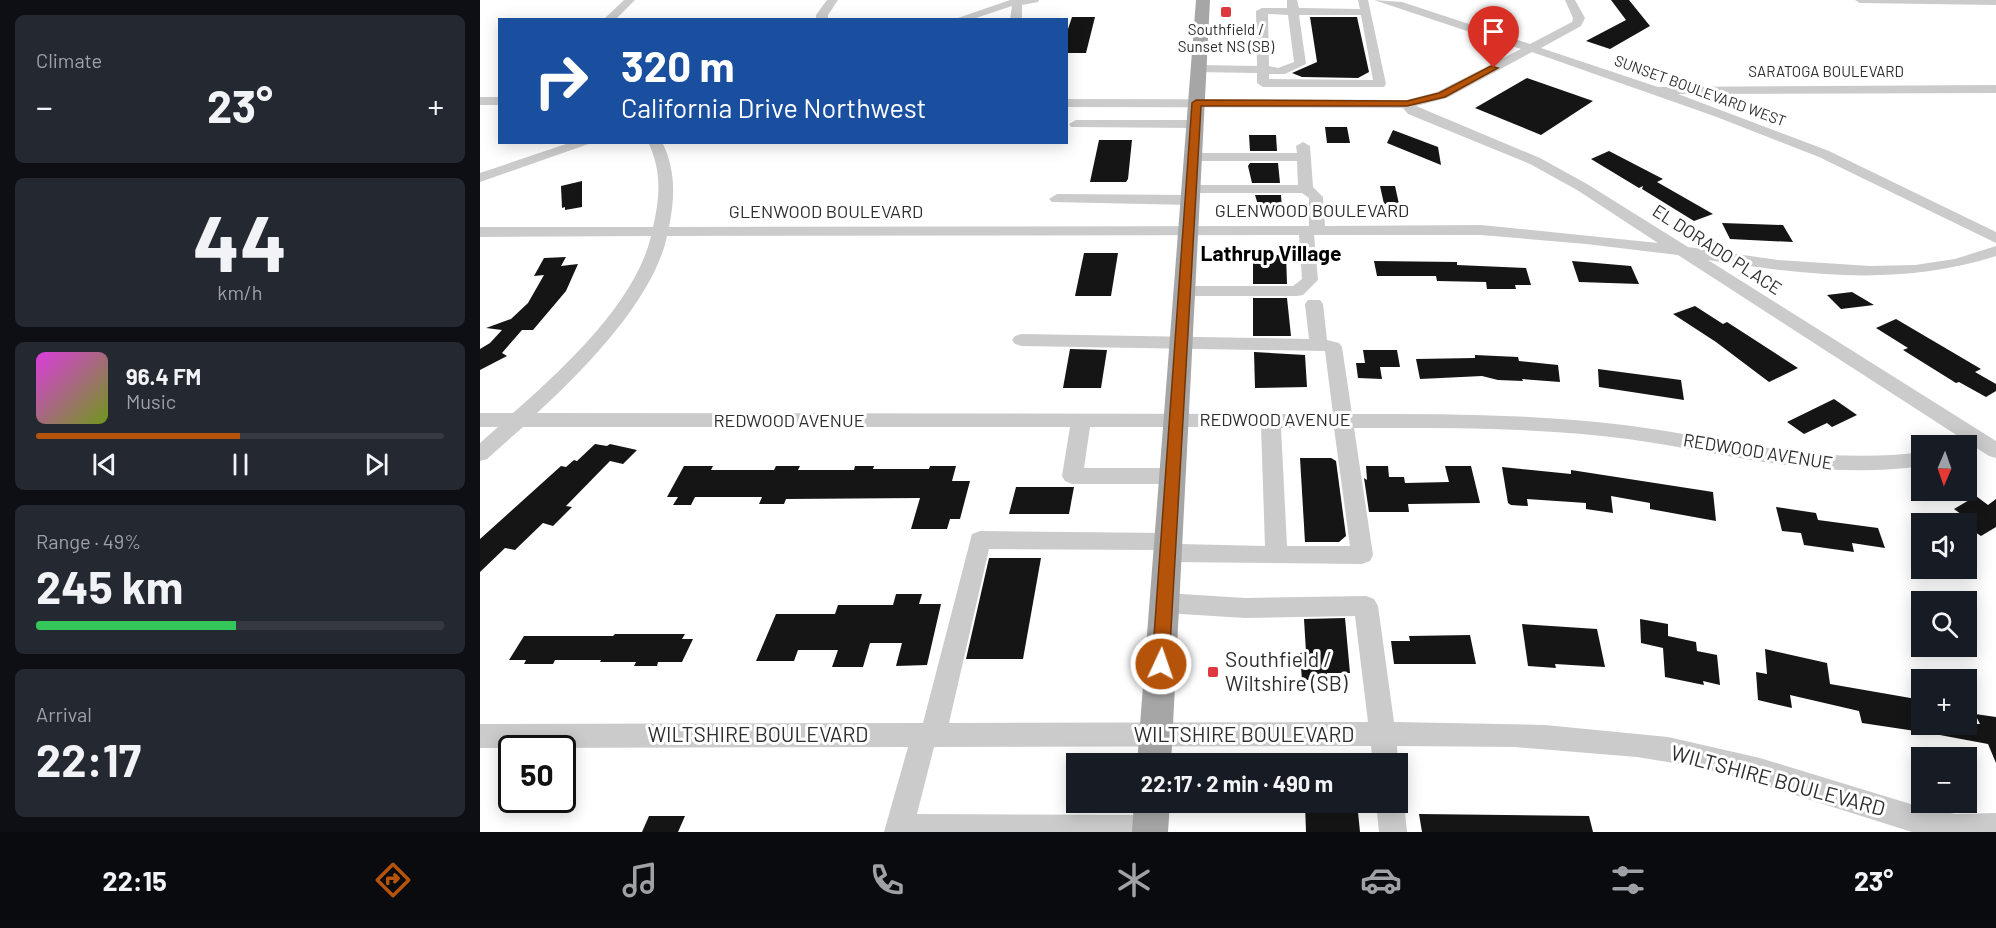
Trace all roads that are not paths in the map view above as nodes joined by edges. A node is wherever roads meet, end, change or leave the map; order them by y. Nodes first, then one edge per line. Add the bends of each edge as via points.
1 (630, 0) edge
2 (833, 0) edge
3 (1034, 0) edge
4 (1203, 0) edge
5 (1381, 0) edge
6 (1570, 0) edge
7 (1860, 0) edge
8 (1016, 2) junction
9 (1996, 2) edge
10 (1292, 6) edge
11 (1364, 6) edge
12 (610, 18) edge
13 (822, 18) edge
14 (964, 18) edge
15 (1016, 18) edge
16 (1530, 49) junction
17 (1199, 69) junction
18 (1262, 69) junction
19 (1281, 71) junction
20 (1303, 83) junction
21 (1996, 88) edge
22 (1656, 92) junction
23 (480, 101) edge
24 (498, 101) edge
25 (1068, 103) edge
26 (1407, 104) junction
27 (1196, 113) junction
28 (1076, 124) dead end
29 (582, 144) edge
30 (656, 144) edge
31 (1303, 146) dead end
32 (1193, 157) junction
33 (1304, 162) dead end
34 (480, 178) edge
35 (1306, 189) junction
36 (1191, 194) junction
37 (1057, 199) dead end
38 (1189, 230) junction
39 (1311, 230) junction
40 (480, 232) edge
41 (661, 232) junction
42 (1996, 238) edge
43 (1996, 251) edge
44 (1684, 252) junction
45 (1185, 291) junction
46 (1314, 304) dead end
47 (1021, 340) dead end
48 (1181, 343) junction
49 (1319, 345) junction
50 (480, 420) edge
51 (1177, 420) junction
52 (1271, 420) junction
53 (1344, 420) junction
54 (518, 421) junction
55 (1081, 421) junction
56 (1981, 447) edge
57 (480, 454) edge
58 (1911, 461) edge
59 (1173, 476) junction
60 (1168, 547) junction
61 (1276, 555) junction
62 (1165, 603) junction
63 (1382, 734) junction
64 (929, 735) junction
65 (480, 736) edge
66 (1156, 736) junction
67 (1155, 753) edge
68 (1385, 753) edge
69 (1391, 813) edge
70 (1151, 821) edge
71 (1996, 827) edge
72 (899, 830) edge
73 (1954, 830) edge
74 (1393, 832) edge

1 - 12 street
2 - 13 street
3 - 8 street
4 - 17 main road
5 - 16 street, SUNSET BOULEVARD WEST
6 - 16 street via 1579,18 1577,24
7 - 9 street
8 - 14 street
8 - 15 street
10 - 11 street
10 - 18 street via 1262,11
10 - 19 street via 1300,64
11 - 20 street via 1380,84
16 - 22 street, SUNSET BOULEVARD WEST
16 - 26 street via 1442,95
17 - 18 street
17 - 27 main road
18 - 19 street
18 - 20 street via 1263,83
19 - 20 street
21 - 22 street, SARATOGA BOULEVARD
22 - 42 street, SUNSET BOULEVARD WEST via 1826,155
23 - 24 street
25 - 27 street
26 - 27 street
26 - 44 street, EL DORADO PLACE via 1413,111 1535,161
27 - 28 street
27 - 32 main road
29 - 34 street
30 - 41 street via 666,178
31 - 32 street via 1304,157
32 - 36 main road
33 - 35 street
35 - 36 street
35 - 39 street via 1316,197
36 - 37 street
36 - 38 main road
38 - 39 street, GLENWOOD BOULEVARD
38 - 41 street, GLENWOOD BOULEVARD
38 - 45 main road
39 - 44 street, GLENWOOD BOULEVARD via 1481,230
39 - 45 street via 1310,280 1297,291
40 - 41 street, GLENWOOD BOULEVARD
41 - 54 street via 647,266 611,324
43 - 44 street, GLENWOOD BOULEVARD via 1942,265 1869,270 1776,265
44 - 56 street, EL DORADO PLACE
45 - 48 main road
46 - 49 street
47 - 48 street
48 - 49 street
48 - 51 main road
49 - 53 street via 1333,347
50 - 54 street, REDWOOD AVENUE
51 - 52 street, REDWOOD AVENUE
51 - 55 street, REDWOOD AVENUE
51 - 59 main road
52 - 53 street, REDWOOD AVENUE
52 - 61 street
53 - 58 street, REDWOOD AVENUE via 1574,425 1836,465
53 - 61 street via 1362,555
54 - 55 street, REDWOOD AVENUE
54 - 57 street
55 - 59 street via 1072,476
59 - 60 main road
60 - 61 street
60 - 62 main road
60 - 64 street via 980,540
62 - 63 street via 1245,608 1366,606
62 - 66 main road
63 - 66 street, WILTSHIRE BOULEVARD
63 - 68 street
63 - 73 street, WILTSHIRE BOULEVARD via 1553,736 1656,747 1736,765
64 - 65 street, WILTSHIRE BOULEVARD
64 - 66 street, WILTSHIRE BOULEVARD
64 - 72 street
66 - 67 main road
69 - 74 street
70 - 72 street
71 - 73 street, WILTSHIRE BOULEVARD

